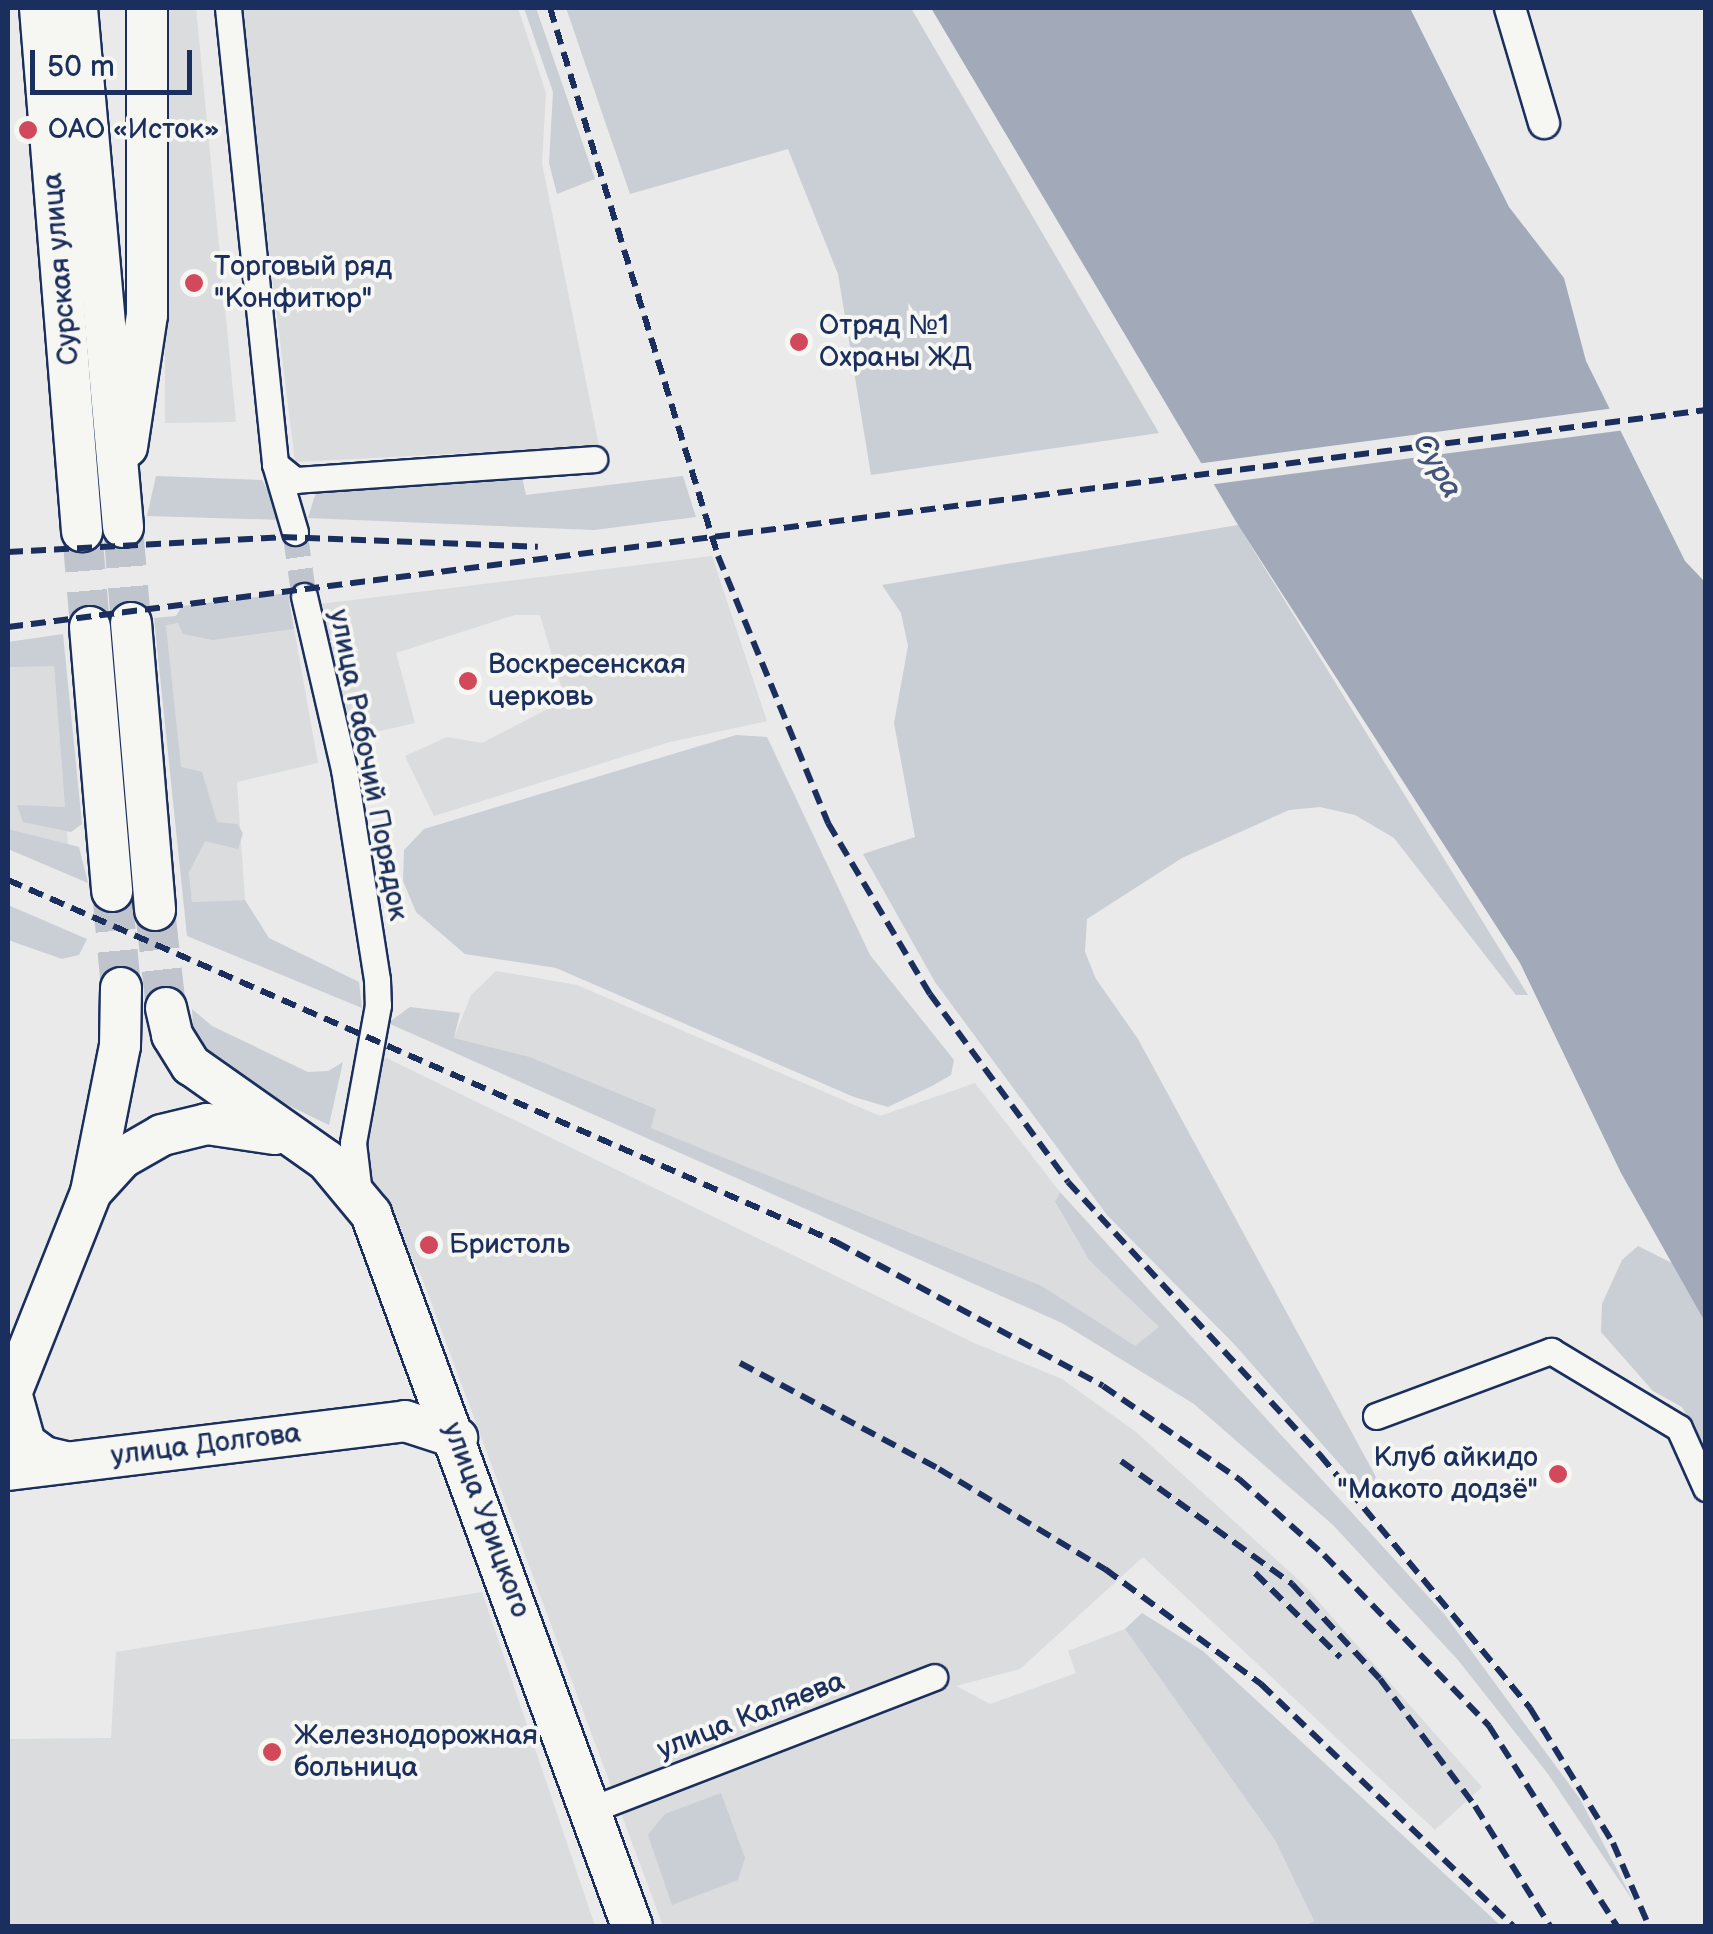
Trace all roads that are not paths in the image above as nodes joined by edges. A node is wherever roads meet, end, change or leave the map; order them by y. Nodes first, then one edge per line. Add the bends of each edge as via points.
1 (40, 8) edge
2 (77, 8) edge
3 (147, 8) edge
4 (228, 8) edge
5 (1510, 8) edge
6 (1544, 123) dead end
7 (594, 459) dead end
8 (275, 464) junction
9 (118, 481) junction
10 (123, 527) tunnel mouth
11 (82, 531) tunnel mouth
12 (295, 532) tunnel mouth
13 (304, 596) tunnel mouth
14 (131, 623) tunnel mouth
15 (90, 627) tunnel mouth
16 (112, 890) tunnel mouth
17 (156, 910) tunnel mouth
18 (121, 988) tunnel mouth
19 (166, 1008) tunnel mouth
20 (296, 1143) junction
21 (91, 1192) junction
22 (359, 1193) junction
23 (433, 1373) junction
24 (10, 1399) edge
25 (1376, 1416) dead end
26 (405, 1421) junction
27 (457, 1438) junction
28 (66, 1462) junction
29 (8, 1470) edge
30 (1706, 1488) edge
31 (934, 1678) dead end
32 (590, 1810) junction
33 (632, 1926) edge

1 - 11 main road, Сурская улица
2 - 9 main road, Сурская улица
3 - 9 main road via 147,315 136,414
4 - 8 street
5 - 6 street
7 - 8 street via 295,480
8 - 12 street
9 - 10 main road, Сурская улица
13 - 22 street, улица Рабочий Порядок via 344,768 378,1005 353,1143
14 - 17 main road
15 - 16 main road
18 - 21 main road via 120,1046
19 - 20 main road via 172,1036 191,1065
20 - 21 main road via 253,1126 207,1124 162,1135 122,1158
20 - 22 main road, улица Урицкого via 327,1161
21 - 24 main road
22 - 23 main road, улица Урицкого
23 - 26 main road via 428,1402
23 - 27 main road, улица Урицкого
24 - 28 main road via 26,1443
25 - 30 street via 1551,1351 1679,1428
26 - 27 main road, улица Долгова via 425,1422
26 - 28 main road, улица Долгова
27 - 32 main road, улица Урицкого
28 - 29 main road, улица Долгова
31 - 32 street, улица Каляева
32 - 33 main road, улица Урицкого

